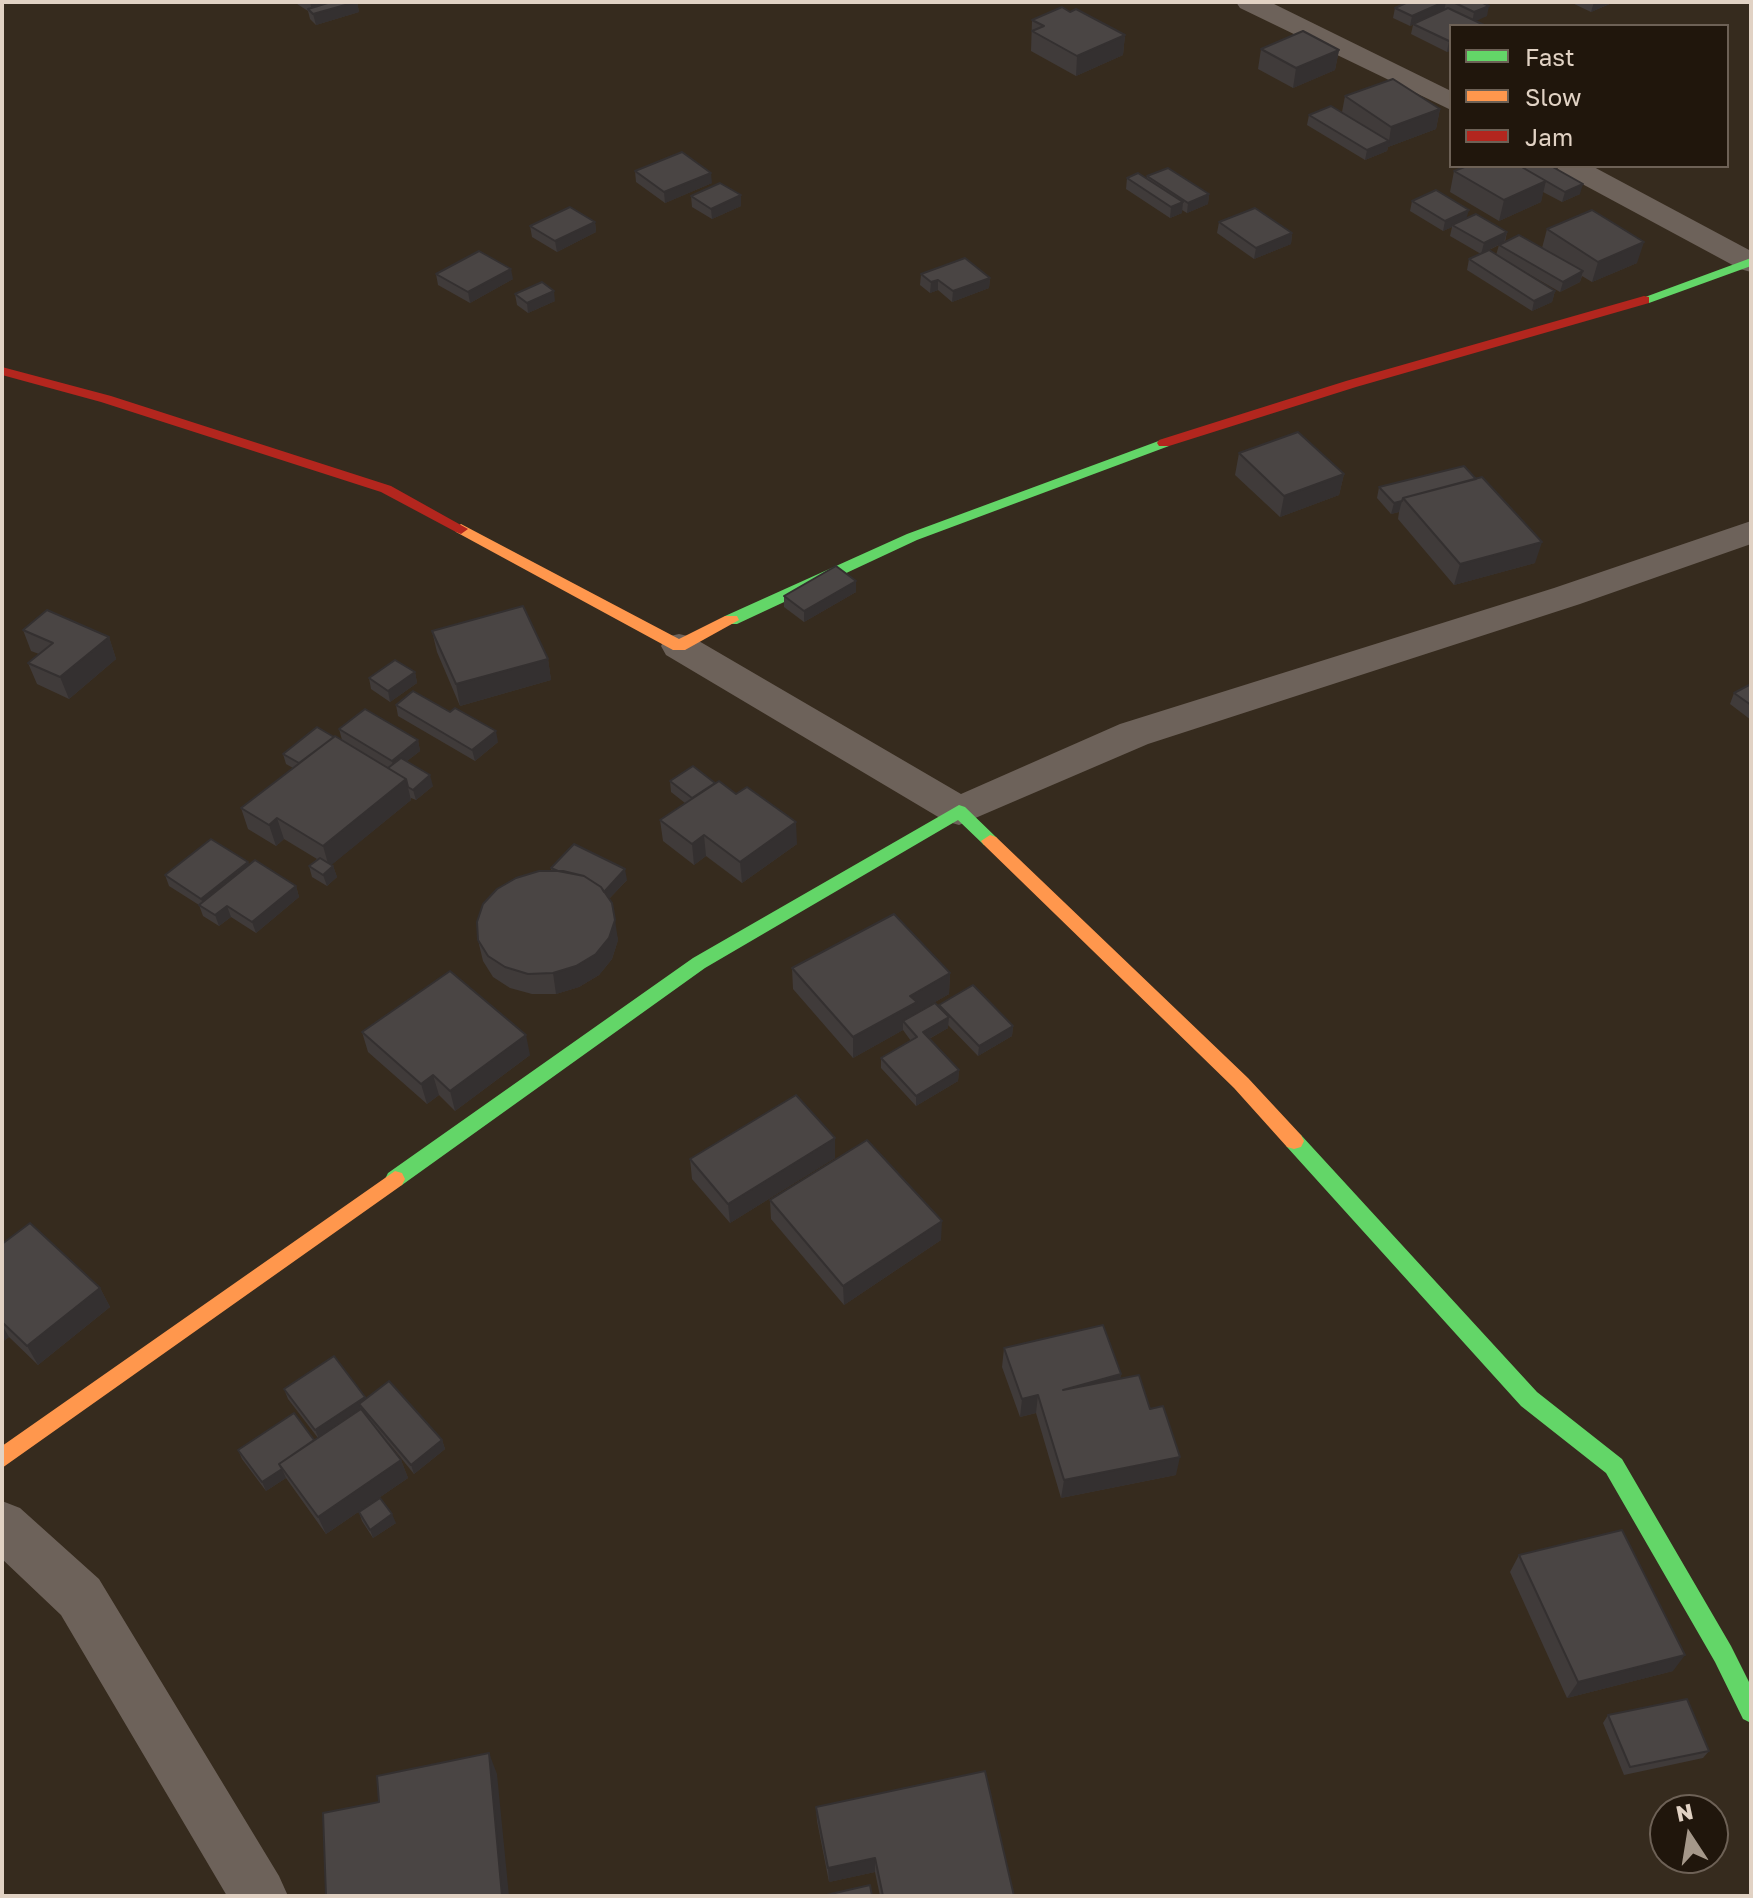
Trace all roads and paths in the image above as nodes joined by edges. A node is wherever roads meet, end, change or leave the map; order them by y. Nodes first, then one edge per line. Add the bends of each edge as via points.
1 (1249, 2) edge
2 (1449, 101) edge
3 (1574, 168) edge
4 (1750, 262) edge
5 (2, 371) edge
6 (1751, 532) edge
7 (679, 646) junction
8 (959, 811) junction
9 (2, 1458) edge
10 (2, 1525) edge
11 (1751, 1711) edge
12 (259, 1896) edge

1 - 2 street
3 - 4 street
4 - 7 street via 1609,313 1316,394 1155,445 938,526 778,594
5 - 7 street via 386,489
6 - 8 street via 1134,734
7 - 8 street
8 - 9 street via 699,963
8 - 11 street via 1241,1083 1529,1399 1614,1466
10 - 12 street via 80,1597

